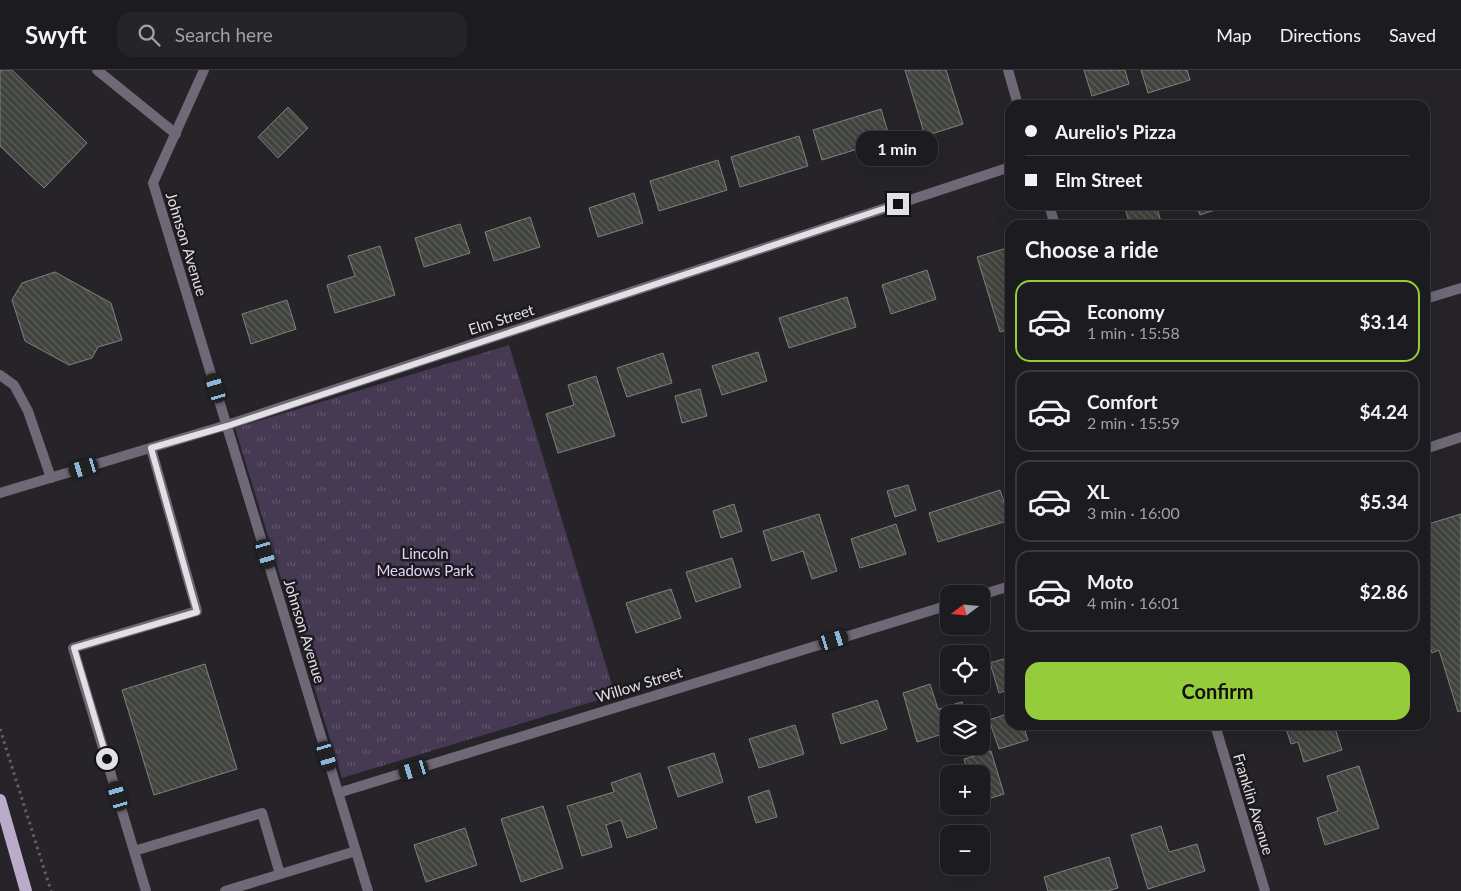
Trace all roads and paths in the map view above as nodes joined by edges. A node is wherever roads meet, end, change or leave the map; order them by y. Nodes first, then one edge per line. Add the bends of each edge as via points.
1 (97, 70) edge
2 (204, 70) edge
3 (1008, 70) edge
4 (1017, 100) edge
5 (176, 134) junction
6 (1005, 169) edge
7 (1461, 288) edge
8 (1430, 298) edge
9 (0, 375) edge
10 (227, 426) junction
11 (1461, 437) edge
12 (1430, 447) edge
13 (151, 448) junction
14 (51, 478) junction
15 (0, 493) edge
16 (1005, 587) edge
17 (990, 592) edge
18 (940, 607) edge
19 (0, 728) edge
20 (1216, 730) edge
21 (338, 793) junction
22 (0, 800) edge
23 (134, 851) junction
24 (356, 851) junction
25 (280, 874) junction
26 (26, 891) edge
27 (51, 891) edge
28 (146, 891) edge
29 (225, 891) edge
30 (368, 891) edge
31 (1265, 891) edge

1 - 5 street
2 - 5 street, Johnson Avenue
3 - 4 street
5 - 10 street, Johnson Avenue via 153,183
6 - 10 street, Elm Street
7 - 8 street
9 - 14 street via 14,385 28,411
10 - 13 street, Elm Street
10 - 21 street, Johnson Avenue
11 - 12 street
13 - 14 street, Elm Street
13 - 23 street via 197,612 74,648
14 - 15 street, Elm Street
16 - 17 street
18 - 21 street, Willow Street
19 - 27 path
20 - 31 street, Franklin Avenue
21 - 24 street, Johnson Avenue
22 - 26 main road
23 - 25 street via 262,813
23 - 28 street
24 - 25 street
24 - 30 street, Johnson Avenue
25 - 29 street

